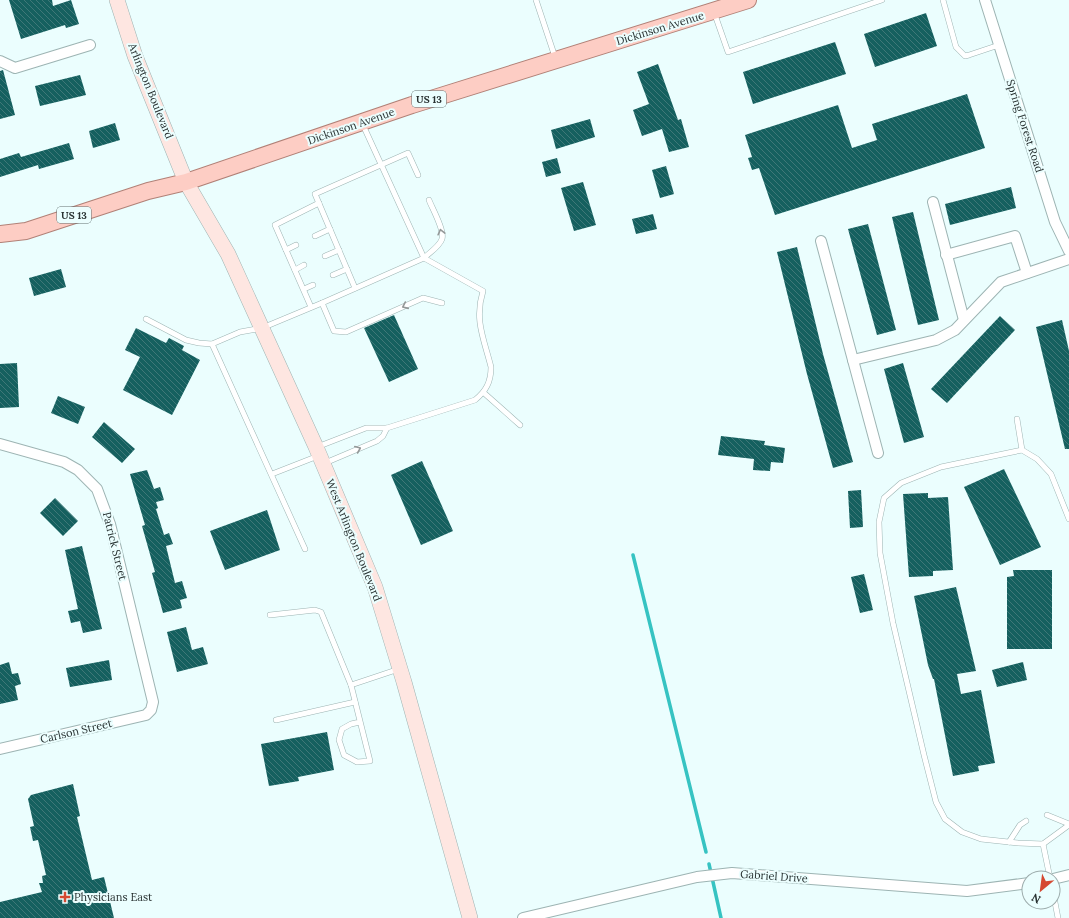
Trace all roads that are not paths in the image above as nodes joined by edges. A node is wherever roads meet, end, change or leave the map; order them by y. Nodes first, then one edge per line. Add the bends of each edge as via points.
1 (117, 0) edge
2 (536, 0) edge
3 (748, 0) edge
4 (882, 0) edge
5 (943, 0) edge
6 (985, 0) edge
7 (714, 12) junction
8 (90, 45) dead end
9 (999, 45) junction
10 (556, 60) junction
11 (0, 61) edge
12 (362, 123) junction
13 (382, 164) junction
14 (418, 176) dead end
15 (186, 182) junction
16 (429, 200) dead end
17 (933, 202) dead end
18 (318, 203) junction
19 (330, 229) junction
20 (0, 234) edge
21 (315, 236) dead end
22 (821, 241) dead end
23 (296, 245) dead end
24 (286, 250) junction
25 (339, 250) junction
26 (1069, 251) edge
27 (946, 255) junction
28 (325, 256) dead end
29 (424, 258) junction
30 (1069, 259) edge
31 (304, 265) dead end
32 (347, 269) junction
33 (295, 270) junction
34 (1027, 273) junction
35 (333, 275) dead end
36 (313, 285) dead end
37 (355, 288) junction
38 (304, 289) junction
39 (322, 303) junction
40 (442, 303) dead end
41 (311, 307) junction
42 (146, 319) dead end
43 (964, 320) junction
44 (262, 328) junction
45 (212, 344) junction
46 (853, 360) junction
47 (484, 393) junction
48 (1017, 419) dead end
49 (520, 425) dead end
50 (387, 428) junction
51 (0, 444) edge
52 (1022, 450) junction
53 (878, 453) dead end
54 (319, 456) junction
55 (272, 474) junction
56 (1069, 519) edge
57 (305, 549) dead end
58 (270, 615) dead end
59 (400, 668) junction
60 (351, 685) junction
61 (355, 702) junction
62 (151, 710) joint
63 (276, 720) dead end
64 (360, 722) junction
65 (0, 749) edge
66 (1047, 815) dead end
67 (1026, 821) dead end
68 (1069, 824) edge
69 (1009, 842) junction
70 (1043, 844) junction
71 (1050, 870) edge
72 (1021, 884) edge
73 (470, 918) edge
74 (523, 918) edge

1 - 15 main road, Arlington Boulevard via 136,56
2 - 10 lane
3 - 7 main road, Dickinson Avenue / US 13
4 - 7 lane via 728,52
5 - 9 lane via 956,47 961,53 965,56
6 - 9 street, Spring Forest Road
7 - 10 main road, Dickinson Avenue / US 13
8 - 11 street via 15,68
9 - 26 street, Spring Forest Road via 1055,222
10 - 12 main road, Dickinson Avenue / US 13
12 - 13 lane
12 - 15 main road, Dickinson Avenue / US 13
13 - 14 lane via 408,153
13 - 18 lane via 315,194
13 - 29 lane
15 - 20 main road, Dickinson Avenue / US 13 via 148,191 26,231
15 - 44 main road, West Arlington Boulevard via 228,254
29 -> 16 lane via 442,238
17 - 27 street
18 - 19 lane
18 - 24 lane via 275,225
19 - 21 lane
19 - 25 lane
22 - 46 street
23 - 24 lane
24 - 33 lane
25 - 28 lane
25 - 32 lane
27 - 34 street via 1014,236
27 - 43 street
29 - 37 lane
29 - 47 lane via 483,291 478,318 491,367 491,375
30 - 34 street
31 - 33 lane
32 - 35 lane
32 - 37 lane
33 - 38 lane
34 - 43 street via 1001,282
36 - 38 lane
37 - 39 lane
38 - 41 lane
40 -> 39 lane via 423,298 346,332 334,331
39 - 41 lane
41 - 44 lane
42 - 45 lane via 186,340
43 - 46 street via 955,330 936,340
44 - 45 lane via 240,332
44 - 54 main road, West Arlington Boulevard
45 - 55 lane
46 - 53 street
47 - 49 lane
47 - 50 lane via 475,400
48 - 52 lane
50 - 54 lane via 366,428
54 -> 50 lane via 377,441
51 - 62 street, Patrick Street via 64,462 78,470 97,489 110,524 152,702
52 - 56 lane via 1037,459 1051,474
52 - 69 lane via 941,467 901,483 884,498 879,522 880,553 893,622 936,802 945,819 962,832 981,839
54 - 55 lane
54 - 59 main road, West Arlington Boulevard via 375,587
55 - 57 lane
58 - 60 lane via 315,610 322,612
59 - 60 lane
59 - 73 main road, West Arlington Boulevard
60 - 61 lane
61 - 63 lane
61 - 64 lane
62 - 65 street, Carlson Street via 146,715
64 - 64 lane via 370,761 357,762 344,755 339,740 342,729
66 - 68 lane
67 - 69 lane via 1020,825
68 - 70 lane
69 - 70 lane
70 - 71 lane
72 - 74 street, Gabriel Drive via 967,891 732,873 697,877

